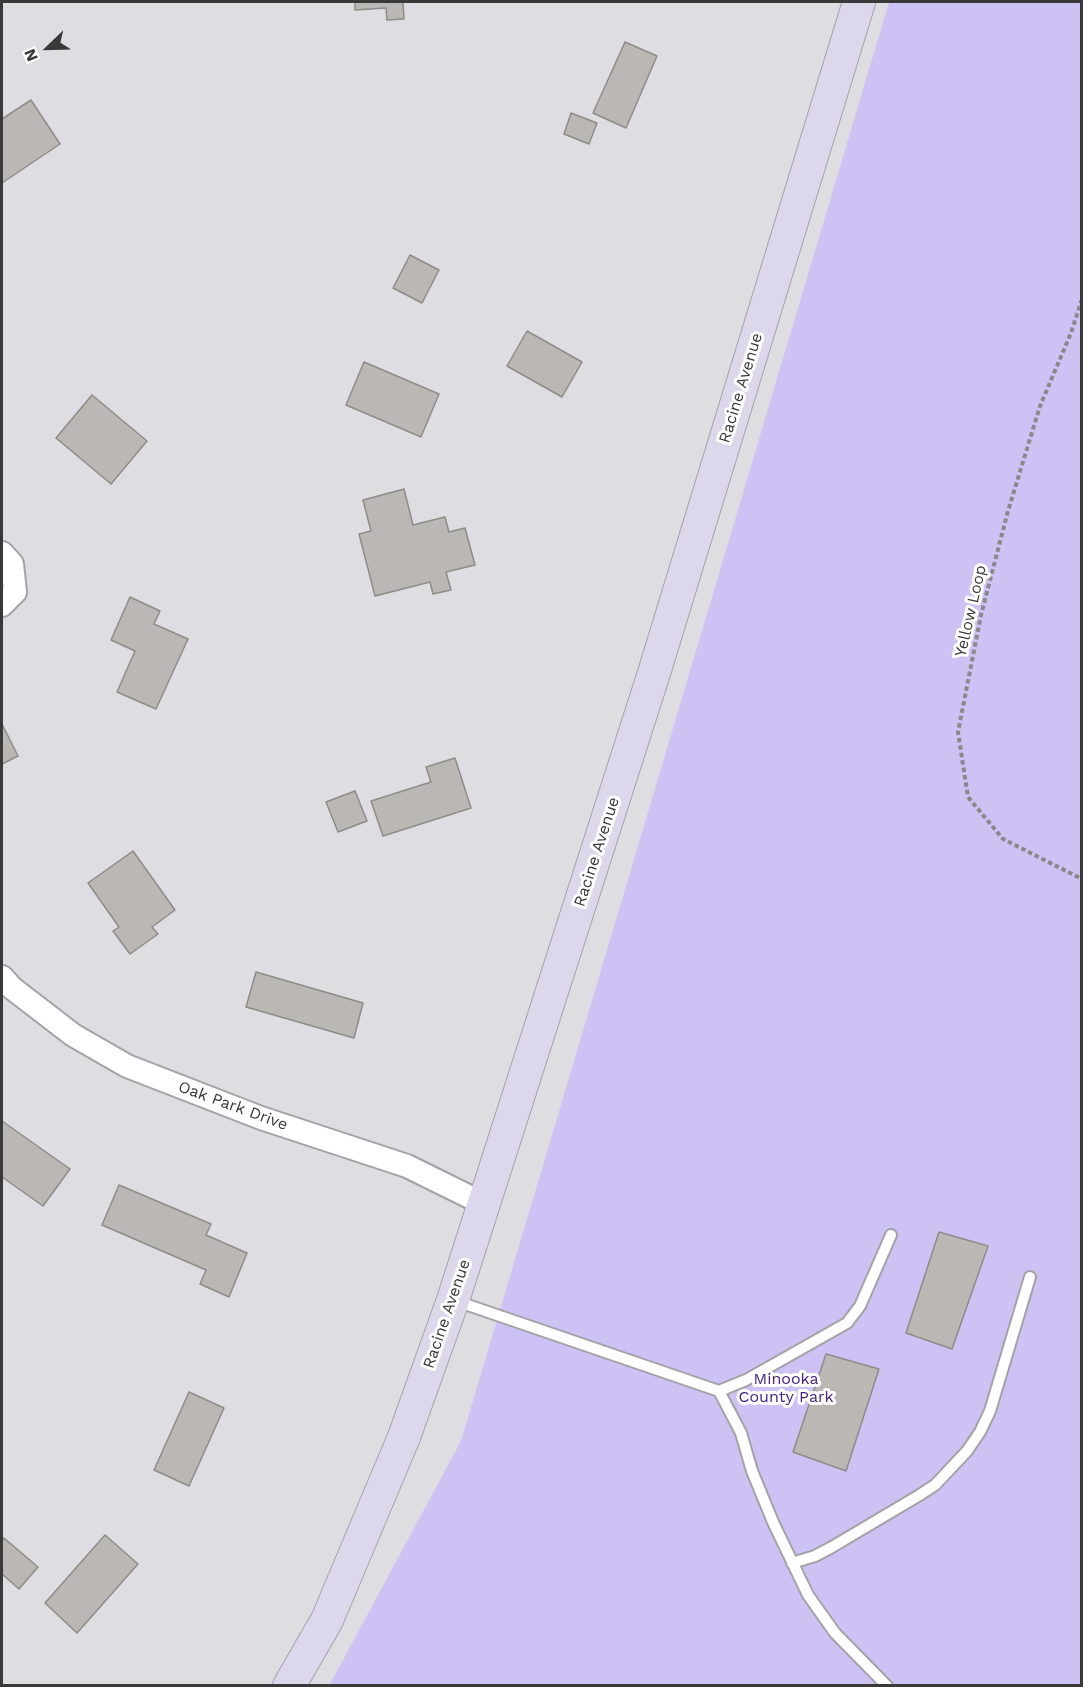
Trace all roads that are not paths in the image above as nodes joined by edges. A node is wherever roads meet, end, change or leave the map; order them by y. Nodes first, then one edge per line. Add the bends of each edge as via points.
1 (859, 2) edge
2 (2, 553) edge
3 (2, 605) edge
4 (2, 977) edge
5 (482, 1203) junction
6 (891, 1235) dead end
7 (1030, 1277) dead end
8 (453, 1300) junction
9 (719, 1391) junction
10 (792, 1563) junction
11 (289, 1686) edge
12 (887, 1686) edge

1 - 5 main road, Racine Avenue via 639,719
2 - 3 street via 12,564 15,592
4 - 5 street, Oak Park Drive via 73,1035 127,1066 261,1118 407,1166
5 - 8 main road, Racine Avenue
6 - 9 lane via 860,1306 847,1323
7 - 10 lane via 990,1411 967,1451 935,1485 918,1496 832,1547
8 - 9 lane
8 - 11 main road, Racine Avenue via 404,1437 327,1620
9 - 10 lane via 741,1433 752,1471
10 - 12 lane via 808,1595 835,1633

